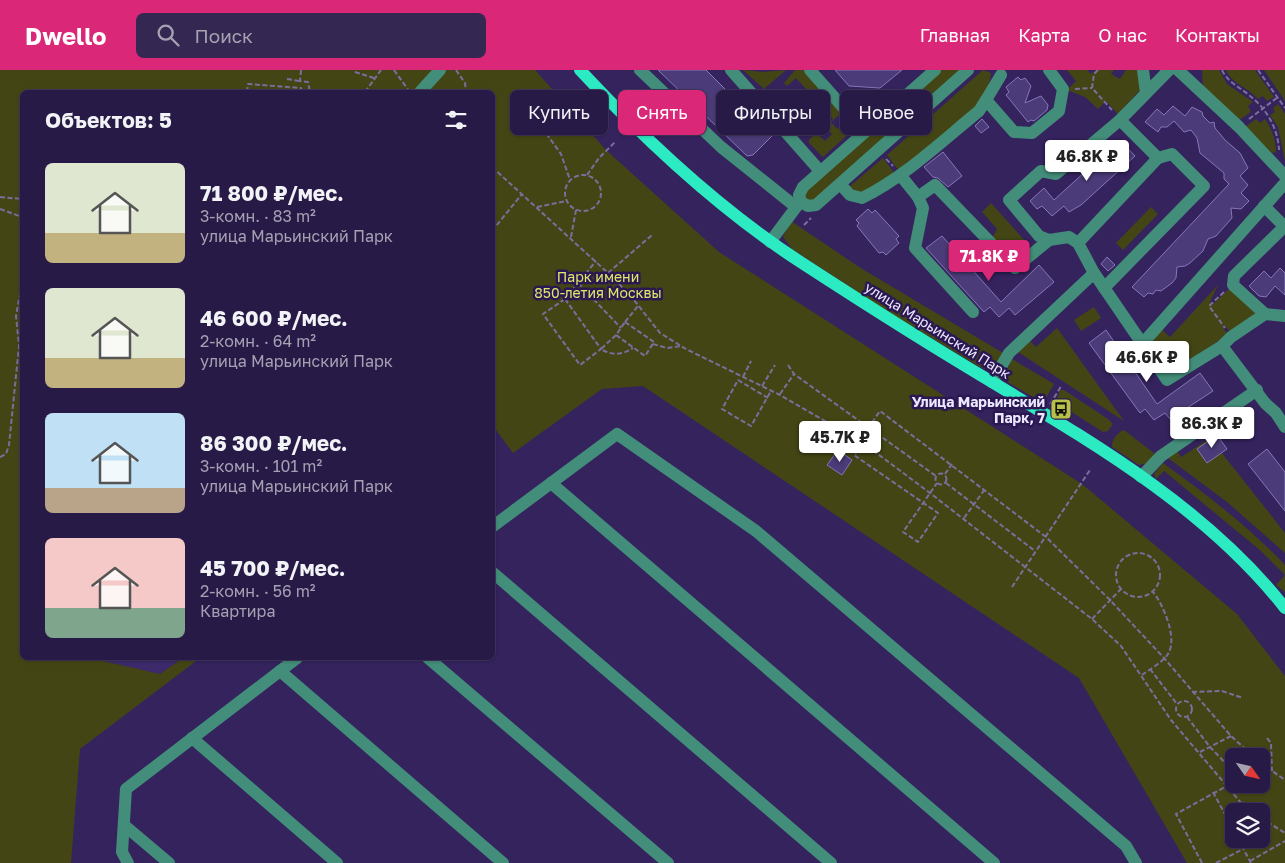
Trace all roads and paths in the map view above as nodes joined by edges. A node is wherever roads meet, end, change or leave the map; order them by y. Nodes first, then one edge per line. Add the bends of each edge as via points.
1 (301, 70) edge
2 (381, 70) edge
3 (394, 70) edge
4 (440, 70) edge
5 (456, 70) edge
6 (640, 70) edge
7 (732, 70) edge
8 (810, 70) edge
9 (935, 70) edge
10 (968, 70) edge
11 (1049, 70) edge
12 (1098, 70) edge
13 (1143, 70) edge
14 (1169, 70) edge
15 (1178, 70) edge
16 (1222, 70) edge
17 (1258, 70) edge
18 (355, 72) dead end
19 (586, 72) edge
20 (1002, 72) edge
21 (374, 78) junction
22 (287, 79) dead end
23 (300, 81) junction
24 (1092, 88) junction
25 (1063, 89) junction
26 (247, 90) edge
27 (301, 90) edge
28 (310, 90) edge
29 (366, 90) edge
30 (409, 90) edge
31 (422, 90) edge
32 (466, 90) edge
33 (660, 90) edge
34 (912, 90) edge
35 (1146, 93) junction
36 (1278, 97) junction
37 (986, 100) junction
38 (840, 104) edge
39 (618, 108) edge
40 (1285, 108) edge
41 (1263, 109) junction
42 (1121, 120) junction
43 (1239, 127) junction
44 (706, 133) edge
45 (547, 135) edge
46 (644, 135) edge
47 (862, 135) edge
48 (616, 141) dead end
49 (1279, 155) dead end
50 (1158, 158) junction
51 (495, 170) edge
52 (820, 171) junction
53 (587, 175) junction
54 (901, 176) junction
55 (1285, 176) edge
56 (570, 180) junction
57 (1285, 183) edge
58 (840, 184) junction
59 (522, 194) junction
60 (0, 197) edge
61 (918, 197) junction
62 (20, 199) edge
63 (566, 201) junction
64 (798, 204) junction
65 (1264, 206) junction
66 (537, 207) junction
67 (0, 209) edge
68 (576, 210) junction
69 (20, 216) edge
70 (495, 227) edge
71 (1285, 227) edge
72 (652, 235) dead end
73 (571, 237) junction
74 (1049, 240) junction
75 (770, 242) junction
76 (1078, 243) junction
77 (596, 261) junction
78 (608, 273) junction
79 (1094, 273) junction
80 (578, 283) junction
81 (1233, 285) junction
82 (1104, 288) junction
83 (20, 294) edge
84 (565, 299) junction
85 (638, 306) junction
86 (973, 312) dead end
87 (1265, 314) junction
88 (1285, 316) edge
89 (625, 322) junction
90 (621, 328) junction
91 (616, 335) junction
92 (1227, 341) junction
93 (1143, 343) junction
94 (653, 344) junction
95 (681, 346) junction
96 (634, 348) junction
97 (602, 349) junction
98 (751, 362) dead end
99 (775, 365) dead end
100 (788, 365) dead end
101 (794, 374) junction
102 (741, 376) junction
103 (738, 380) junction
104 (992, 382) junction
105 (762, 386) junction
106 (1257, 390) junction
107 (772, 391) junction
108 (780, 395) junction
109 (768, 398) junction
110 (869, 426) junction
111 (1285, 427) edge
112 (859, 441) junction
113 (863, 444) junction
114 (0, 457) edge
115 (952, 464) junction
116 (1090, 470) dead end
117 (944, 474) junction
118 (936, 476) junction
119 (1141, 477) junction
120 (551, 483) junction
121 (937, 483) junction
122 (946, 483) junction
123 (985, 489) junction
124 (930, 492) junction
125 (924, 502) junction
126 (973, 505) junction
127 (964, 518) junction
128 (495, 525) edge
129 (1046, 537) junction
130 (1036, 551) junction
131 (1026, 566) junction
132 (495, 575) edge
133 (1012, 587) dead end
134 (1121, 590) junction
135 (1154, 592) junction
136 (1110, 600) junction
137 (1285, 606) edge
138 (1092, 619) junction
139 (1164, 658) junction
140 (294, 660) edge
141 (430, 660) edge
142 (1150, 669) junction
143 (280, 671) junction
144 (1142, 675) junction
145 (1192, 692) junction
146 (1196, 698) junction
147 (1243, 698) dead end
148 (1190, 703) junction
149 (1177, 704) junction
150 (1178, 714) junction
151 (1187, 717) junction
152 (1171, 720) junction
153 (1231, 736) junction
154 (192, 738) junction
155 (1267, 738) dead end
156 (1210, 747) junction
157 (1244, 748) edge
158 (1199, 753) junction
159 (1225, 763) edge
160 (1272, 771) joint
161 (1285, 780) edge
162 (1225, 784) edge
163 (1225, 787) edge
164 (1213, 792) junction
165 (1233, 793) edge
166 (1241, 803) edge
167 (1225, 814) edge
168 (1270, 824) edge
169 (124, 825) junction
170 (1285, 833) edge
171 (1285, 840) edge
172 (1243, 849) joint
173 (1250, 862) edge
174 (128, 863) edge
175 (169, 863) edge
176 (337, 863) edge
177 (503, 863) edge
178 (668, 863) edge
179 (831, 863) edge
180 (994, 863) edge
181 (1136, 863) edge
182 (1202, 863) edge
183 (1216, 863) edge

1 - 23 path
2 - 21 path
3 - 30 path
4 - 31 lane
5 - 32 path via 466,83
6 - 33 lane
7 - 52 lane
8 - 38 lane
9 - 34 lane
10 - 58 lane
11 - 25 lane
12 - 24 path via 1094,74
13 - 35 lane
14 - 35 lane
15 - 43 lane
16 - 41 path via 1230,82
17 - 36 path
18 - 21 path
19 - 39 main road, улица Марьинский Парк
20 - 37 lane
21 - 29 path
22 - 23 path
23 - 28 path via 308,82
24 - 25 path
24 - 42 path
25 - 37 lane via 1059,111 1032,133 1014,132
26 - 27 path via 248,84
35 - 42 lane
36 - 40 path
36 - 41 path
37 - 54 lane via 979,111
41 - 43 path
41 - 49 path via 1276,130
42 - 50 lane
42 - 74 lane via 1056,174 1041,172 1009,200 1039,236
43 - 55 lane
44 - 64 lane
45 - 56 path via 561,154
46 - 75 main road, улица Марьинский Парк via 701,187
47 - 52 lane
48 - 53 path
50 - 76 lane
50 - 82 lane via 1172,154 1204,186
51 - 59 path
52 - 64 lane via 803,187 798,195
53 - 56 path via 580,174
53 - 68 path via 599,184 601,196 591,209
54 - 58 lane via 862,198 850,195
54 - 61 lane
56 - 63 path via 564,190
57 - 65 lane
58 - 64 lane via 816,205
59 - 66 path
59 - 70 path
60 - 62 path
61 - 74 lane via 935,185 1015,268
61 - 86 lane via 923,208 915,248
63 - 66 path
63 - 68 path
64 - 75 lane
65 - 71 lane
65 - 93 lane
66 - 73 path
67 - 69 path
68 - 73 path
71 - 81 lane via 1234,276
72 - 78 path
73 - 77 path
74 - 76 lane via 1069,237
75 - 104 main road, улица Марьинский Парк
76 - 79 lane
77 - 78 path
77 - 80 path
78 - 85 path
79 - 82 lane
79 - 104 lane via 1009,353
80 - 84 path
80 - 90 path
81 - 87 lane
81 - 92 path via 1209,306
82 - 93 lane
83 - 114 path via 16,316 19,346 9,445 6,454
84 - 97 path
84 - 97 path via 543,314 580,365
85 - 89 path
85 - 95 path via 660,333
87 - 88 lane
87 - 92 lane
89 - 90 path
89 - 94 path
90 - 91 path
91 - 96 path
91 - 97 path
92 - 93 lane via 1167,380
92 - 106 lane
94 - 95 path via 667,348
94 - 96 path via 645,356
95 - 102 path
96 - 97 path via 620,354
98 - 102 path
99 - 105 path
100 - 101 path
101 - 108 path
101 - 110 path
102 - 103 path
102 - 105 path
103 - 109 path
103 - 109 path via 722,408 752,426
104 - 119 main road, улица Марьинский Парк
105 - 107 path
106 - 111 lane
106 - 119 lane via 1161,456
107 - 108 path
107 - 109 path
108 - 112 path
110 - 112 path
110 - 115 path via 880,411
110 - 118 path
112 - 113 path
113 - 124 path
113 - 125 path via 854,455
115 - 117 path
115 - 123 path
116 - 129 path
117 - 118 path
117 - 122 path
118 - 121 path
119 - 137 main road, улица Марьинский Парк via 1228,547
120 - 128 lane
120 - 180 lane
120 - 181 lane via 617,434 756,531 1126,846
121 - 122 path
121 - 124 path
122 - 126 path
123 - 126 path
123 - 129 path
124 - 125 path
124 - 127 path
125 - 125 path via 903,532 918,542 938,513
126 - 127 path
126 - 130 path
127 - 131 path
129 - 130 path
129 - 136 path
130 - 131 path
131 - 133 path
131 - 138 path
132 - 179 lane
134 - 135 path via 1136,598
134 - 135 path via 1116,580 1118,566 1128,555 1143,554 1160,568 1159,584
134 - 136 path
135 - 139 path via 1169,626 1171,644
136 - 138 path
136 - 139 path
138 - 144 path via 1121,646
139 - 142 path
139 - 145 path
140 - 143 lane
141 - 178 lane
142 - 144 path
142 - 149 path
143 - 154 lane
143 - 177 lane
144 - 152 path
145 - 146 path
145 - 147 path via 1222,691
146 - 148 path
146 - 153 path
148 - 149 path via 1182,701
148 - 151 path via 1192,710
149 - 150 path
150 - 151 path
150 - 152 path
151 - 156 path
152 - 158 path
153 - 156 path
153 - 157 path
154 - 169 lane via 126,789
154 - 176 lane
155 - 160 path via 1271,743
156 - 158 path
156 - 159 path
158 - 162 path
160 - 161 path
163 - 164 path
164 - 167 path
164 - 182 path via 1176,814
165 - 166 path
168 - 170 path
169 - 174 lane via 122,852
169 - 175 lane
171 - 173 path
172 - 173 path
172 - 183 path

